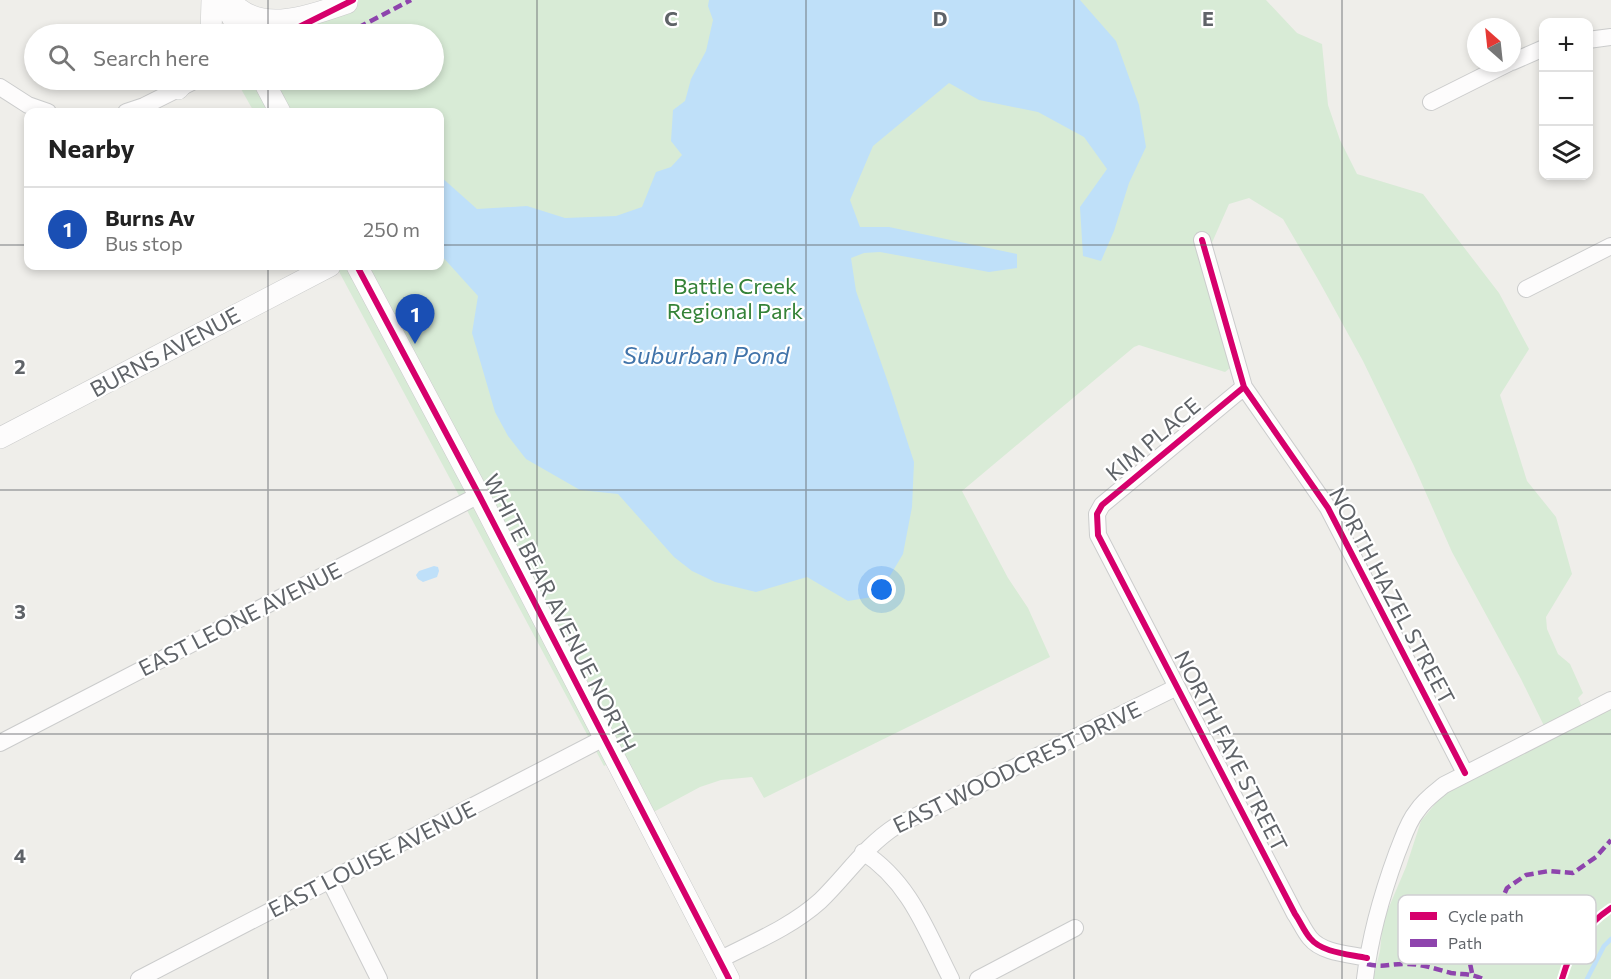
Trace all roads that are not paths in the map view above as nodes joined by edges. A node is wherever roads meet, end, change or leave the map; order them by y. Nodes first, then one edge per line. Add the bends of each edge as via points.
1 (212, 0) edge
2 (223, 0) edge
3 (230, 0) edge
4 (350, 2) edge
5 (211, 24) edge
6 (236, 24) edge
7 (305, 24) edge
8 (1611, 37) edge
9 (1593, 39) edge
10 (1539, 50) edge
11 (1521, 58) edge
12 (1491, 72) edge
13 (0, 87) edge
14 (174, 90) edge
15 (268, 90) edge
16 (1431, 102) dead end
17 (37, 108) edge
18 (138, 108) edge
19 (278, 108) edge
20 (1202, 240) dead end
21 (1611, 246) edge
22 (322, 270) edge
23 (359, 270) edge
24 (1526, 289) dead end
25 (1244, 387) junction
26 (0, 438) edge
27 (479, 495) junction
28 (1096, 525) joint
29 (1177, 687) junction
30 (1611, 700) edge
31 (604, 738) junction
32 (0, 743) edge
33 (1465, 773) junction
34 (863, 852) junction
35 (330, 881) junction
36 (1075, 928) dead end
37 (1367, 958) junction
38 (719, 960) junction
39 (139, 979) edge
40 (379, 979) edge
41 (729, 979) edge
42 (951, 979) edge
43 (978, 979) edge
44 (1365, 979) edge

1 - 5 street
2 - 6 street
3 - 4 street via 263,20 307,16
4 - 7 street
8 - 9 street
10 - 11 street
12 - 16 street
13 - 17 street
14 - 18 street
15 - 19 street
20 - 25 street, NORTH HAZEL STREET
21 - 24 street
22 - 26 street, BURNS AVENUE
23 - 27 street, WHITE BEAR AVENUE NORTH
25 - 28 street, KIM PLACE via 1101,506
25 - 33 street, NORTH HAZEL STREET via 1328,508
27 - 31 street, WHITE BEAR AVENUE NORTH
27 - 32 street, EAST LEONE AVENUE
28 - 29 street, NORTH FAYE STREET
29 - 34 street, EAST WOODCREST DRIVE via 896,826
29 - 37 street, NORTH FAYE STREET via 1309,937 1330,950
30 - 33 street
31 - 35 street, EAST LOUISE AVENUE
31 - 38 street, WHITE BEAR AVENUE NORTH
33 - 37 street via 1430,796 1410,822 1388,878
34 - 38 street, EAST WOODCREST DRIVE via 805,914
34 - 42 street via 892,874 905,891
35 - 39 street, EAST LOUISE AVENUE
35 - 40 street
36 - 43 street
37 - 44 street
38 - 41 street, WHITE BEAR AVENUE NORTH

